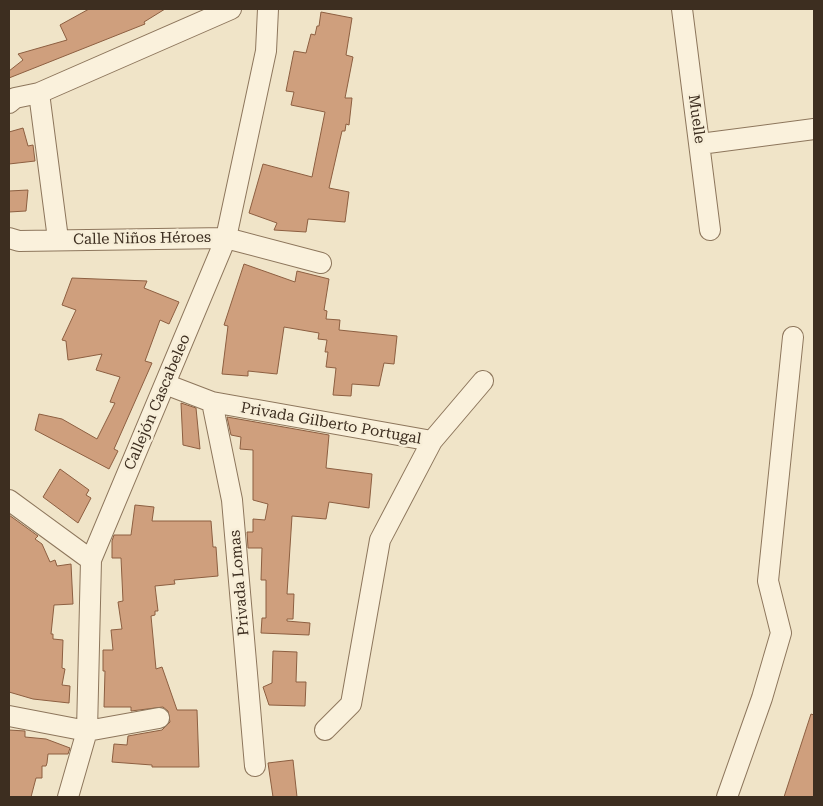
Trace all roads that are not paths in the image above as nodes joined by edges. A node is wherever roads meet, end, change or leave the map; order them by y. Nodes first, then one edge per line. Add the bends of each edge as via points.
1 (231, 9) edge
2 (268, 9) edge
3 (682, 9) edge
4 (39, 93) junction
5 (9, 103) edge
6 (814, 130) edge
7 (700, 144) junction
8 (710, 230) dead end
9 (9, 238) edge
10 (226, 238) junction
11 (58, 239) junction
12 (321, 264) dead end
13 (793, 337) dead end
14 (483, 381) dead end
15 (164, 384) junction
16 (212, 402) junction
17 (432, 441) junction
18 (9, 500) edge
19 (91, 560) junction
20 (9, 716) edge
21 (159, 718) dead end
22 (325, 730) dead end
23 (86, 731) junction
24 (255, 766) dead end
25 (68, 797) edge
26 (727, 797) edge

1 - 4 street
2 - 10 street, Callejón Cascabeleo via 266,51
3 - 7 street, Muelle
4 - 5 street via 15,98
4 - 11 street, Calle Niños Héroes
6 - 7 street
7 - 8 street, Muelle
9 - 11 street, Calle Niños Héroes via 19,241
10 - 11 street, Calle Niños Héroes
10 - 12 street, Calle Niños Héroes
10 - 15 street, Callejón Cascabeleo
13 - 26 street via 768,581 781,632
14 - 17 street, Privada Gilberto Portugal
15 - 16 street, Privada Gilberto Portugal
15 - 19 street, Callejón Cascabeleo
16 - 17 street, Privada Gilberto Portugal
16 - 24 street, Privada Lomas via 232,500
17 - 22 street via 380,540 351,704
18 - 19 street
19 - 23 street, Callejón Cascabeleo
20 - 23 street
21 - 23 street
23 - 25 street, Callejón Cascabeleo

